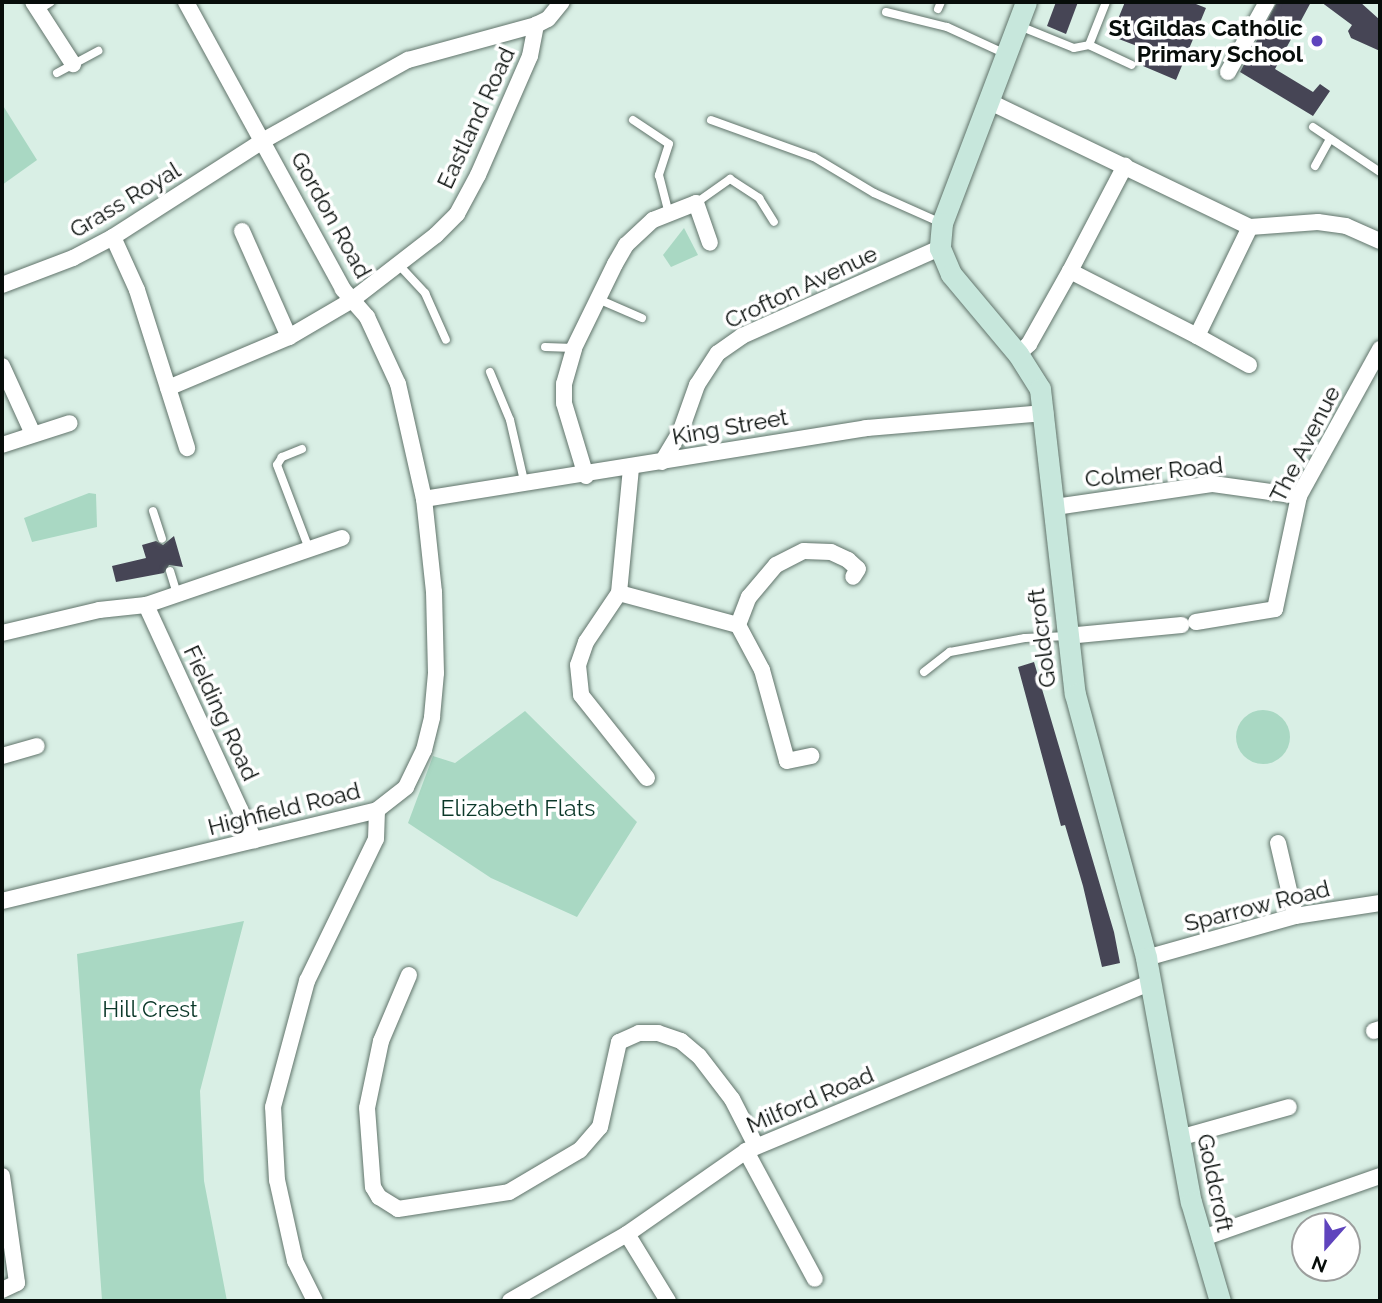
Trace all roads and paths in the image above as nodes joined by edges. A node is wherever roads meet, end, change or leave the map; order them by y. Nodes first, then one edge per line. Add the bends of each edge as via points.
1 (186, 2) edge
2 (562, 2) edge
3 (1026, 2) edge
4 (1106, 2) edge
5 (1267, 2) edge
6 (41, 4) edge
7 (886, 12) dead end
8 (536, 25) junction
9 (1017, 25) junction
10 (1089, 45) junction
11 (98, 51) dead end
12 (1006, 54) junction
13 (73, 64) junction
14 (1132, 65) dead end
15 (1228, 72) dead end
16 (57, 73) dead end
17 (988, 101) junction
18 (633, 120) dead end
19 (710, 120) dead end
20 (1313, 127) dead end
21 (1330, 139) junction
22 (264, 140) junction
23 (1125, 166) junction
24 (1315, 166) dead end
25 (1380, 172) edge
26 (696, 203) junction
27 (669, 214) junction
28 (774, 222) dead end
29 (942, 223) junction
30 (1250, 227) junction
31 (242, 230) dead end
32 (113, 237) junction
33 (1380, 241) edge
34 (710, 243) dead end
35 (940, 248) junction
36 (398, 264) junction
37 (1070, 271) junction
38 (2, 285) edge
39 (352, 299) junction
40 (598, 299) junction
41 (642, 318) dead end
42 (289, 337) junction
43 (1197, 337) junction
44 (446, 340) dead end
45 (545, 347) dead end
46 (575, 348) junction
47 (1380, 349) edge
48 (1017, 354) junction
49 (1249, 365) dead end
50 (2, 366) edge
51 (489, 372) dead end
52 (6, 385) edge
53 (168, 388) junction
54 (1045, 413) junction
55 (70, 423) dead end
56 (33, 433) junction
57 (2, 445) edge
58 (187, 447) dead end
59 (302, 449) dead end
60 (662, 462) junction
61 (631, 468) junction
62 (586, 476) junction
63 (525, 485) junction
64 (1299, 496) junction
65 (424, 499) junction
66 (1055, 507) junction
67 (153, 511) dead end
68 (342, 538) dead end
69 (162, 540) dead end
70 (309, 549) junction
71 (170, 571) dead end
72 (860, 575) dead end
73 (619, 593) junction
74 (177, 594) junction
75 (146, 605) junction
76 (738, 625) junction
77 (2, 633) edge
78 (1067, 636) junction
79 (924, 672) dead end
80 (37, 747) dead end
81 (2, 756) edge
82 (811, 756) dead end
83 (647, 778) dead end
84 (377, 810) junction
85 (254, 840) junction
86 (1278, 843) dead end
87 (2, 901) edge
88 (1380, 903) edge
89 (1295, 916) junction
90 (1146, 958) junction
91 (410, 975) dead end
92 (1149, 983) junction
93 (1289, 1107) dead end
94 (1179, 1138) junction
95 (751, 1149) junction
96 (1380, 1176) edge
97 (2, 1184) edge
98 (627, 1234) junction
99 (1200, 1239) junction
100 (815, 1279) dead end
101 (2, 1290) edge
102 (315, 1301) edge
103 (510, 1301) edge
104 (668, 1301) edge
105 (1220, 1301) edge

1 - 22 street, Gordon Road
2 - 8 street, Eastland Road
3 - 9 street
4 - 10 lane
5 - 15 street
6 - 13 street
7 - 12 lane via 947,27
8 - 22 street, Grass Royal via 408,60
8 - 36 street, Eastland Road via 530,56 457,214
9 - 10 lane via 1074,48
9 - 12 street
10 - 14 lane
11 - 13 lane
12 - 17 street
13 - 16 lane
17 - 23 street
17 - 29 street
18 - 27 lane via 669,144 659,175
19 - 29 lane via 814,157 874,193
20 - 21 lane
21 - 24 lane
21 - 25 lane
22 - 32 street, Grass Royal
22 - 39 street, Gordon Road
23 - 30 street
23 - 37 street
26 - 27 street
26 - 28 lane via 730,179 759,198
26 - 34 street
27 - 40 street via 653,220 626,245
29 - 35 street
30 - 33 street via 1318,222 1346,226
30 - 43 street
31 - 42 street
32 - 38 street, Grass Royal
32 - 53 street via 137,290
35 - 48 street, Goldcroft via 951,274
35 - 60 street, Crofton Avenue via 742,336 718,353 697,385 681,429
36 - 39 street, Eastland Road
36 - 44 lane via 425,293
37 - 43 street
37 - 48 street via 1029,344
39 - 42 street, Eastland Road
39 - 65 street, Gordon Road via 367,317 398,384
40 - 41 lane
40 - 46 street
42 - 53 street, Eastland Road
43 - 49 street
45 - 46 lane
46 - 62 street via 564,384 564,403
47 - 64 street, The Avenue
48 - 54 street, Goldcroft via 1040,389
50 - 52 street
51 - 63 lane via 510,420
52 - 56 street
53 - 58 street
54 - 60 street, King Street via 866,428 726,447
54 - 66 street, Goldcroft
55 - 56 street
56 - 57 street
59 - 70 lane via 282,457 277,465
60 - 61 street, King Street
61 - 62 street, King Street
61 - 73 street
62 - 63 street, King Street
63 - 65 street, King Street
64 - 66 street, Colmer Road via 1213,484
64 - 78 street, The Avenue via 1275,609 1189,624
65 - 84 street, Highfield Road via 434,605 432,717 424,750 406,787
66 - 78 street, Goldcroft
67 - 69 lane
68 - 70 street
70 - 74 street
71 - 74 lane
72 - 76 street via 831,552 804,551 776,565 749,597
73 - 76 street
73 - 83 street via 586,642 578,665 581,695
74 - 75 street
75 - 77 street via 99,610
75 - 85 street, Fielding Road
76 - 82 street via 762,670 787,761
78 - 79 lane via 1026,638 950,652
78 - 90 street, Goldcroft via 1077,701
80 - 81 street
84 - 85 street, Highfield Road
84 - 102 street via 376,839 307,981 273,1107 280,1194 295,1261
85 - 87 street, Highfield Road
86 - 89 street
88 - 89 street, Sparrow Road
89 - 90 street, Sparrow Road
90 - 92 street, Goldcroft
91 - 95 street via 381,1041 367,1108 373,1187 379,1197 398,1209 509,1192 579,1150 600,1127 619,1042 639,1033 658,1033 681,1041 699,1055 732,1098
92 - 94 street, Goldcroft
92 - 95 street, Milford Road
93 - 94 street
94 - 99 street, Goldcroft
95 - 98 street, Milford Road
95 - 100 street
96 - 99 street
97 - 101 street via 17,1283
98 - 103 street, Milford Road
98 - 104 street
99 - 105 street, Goldcroft

